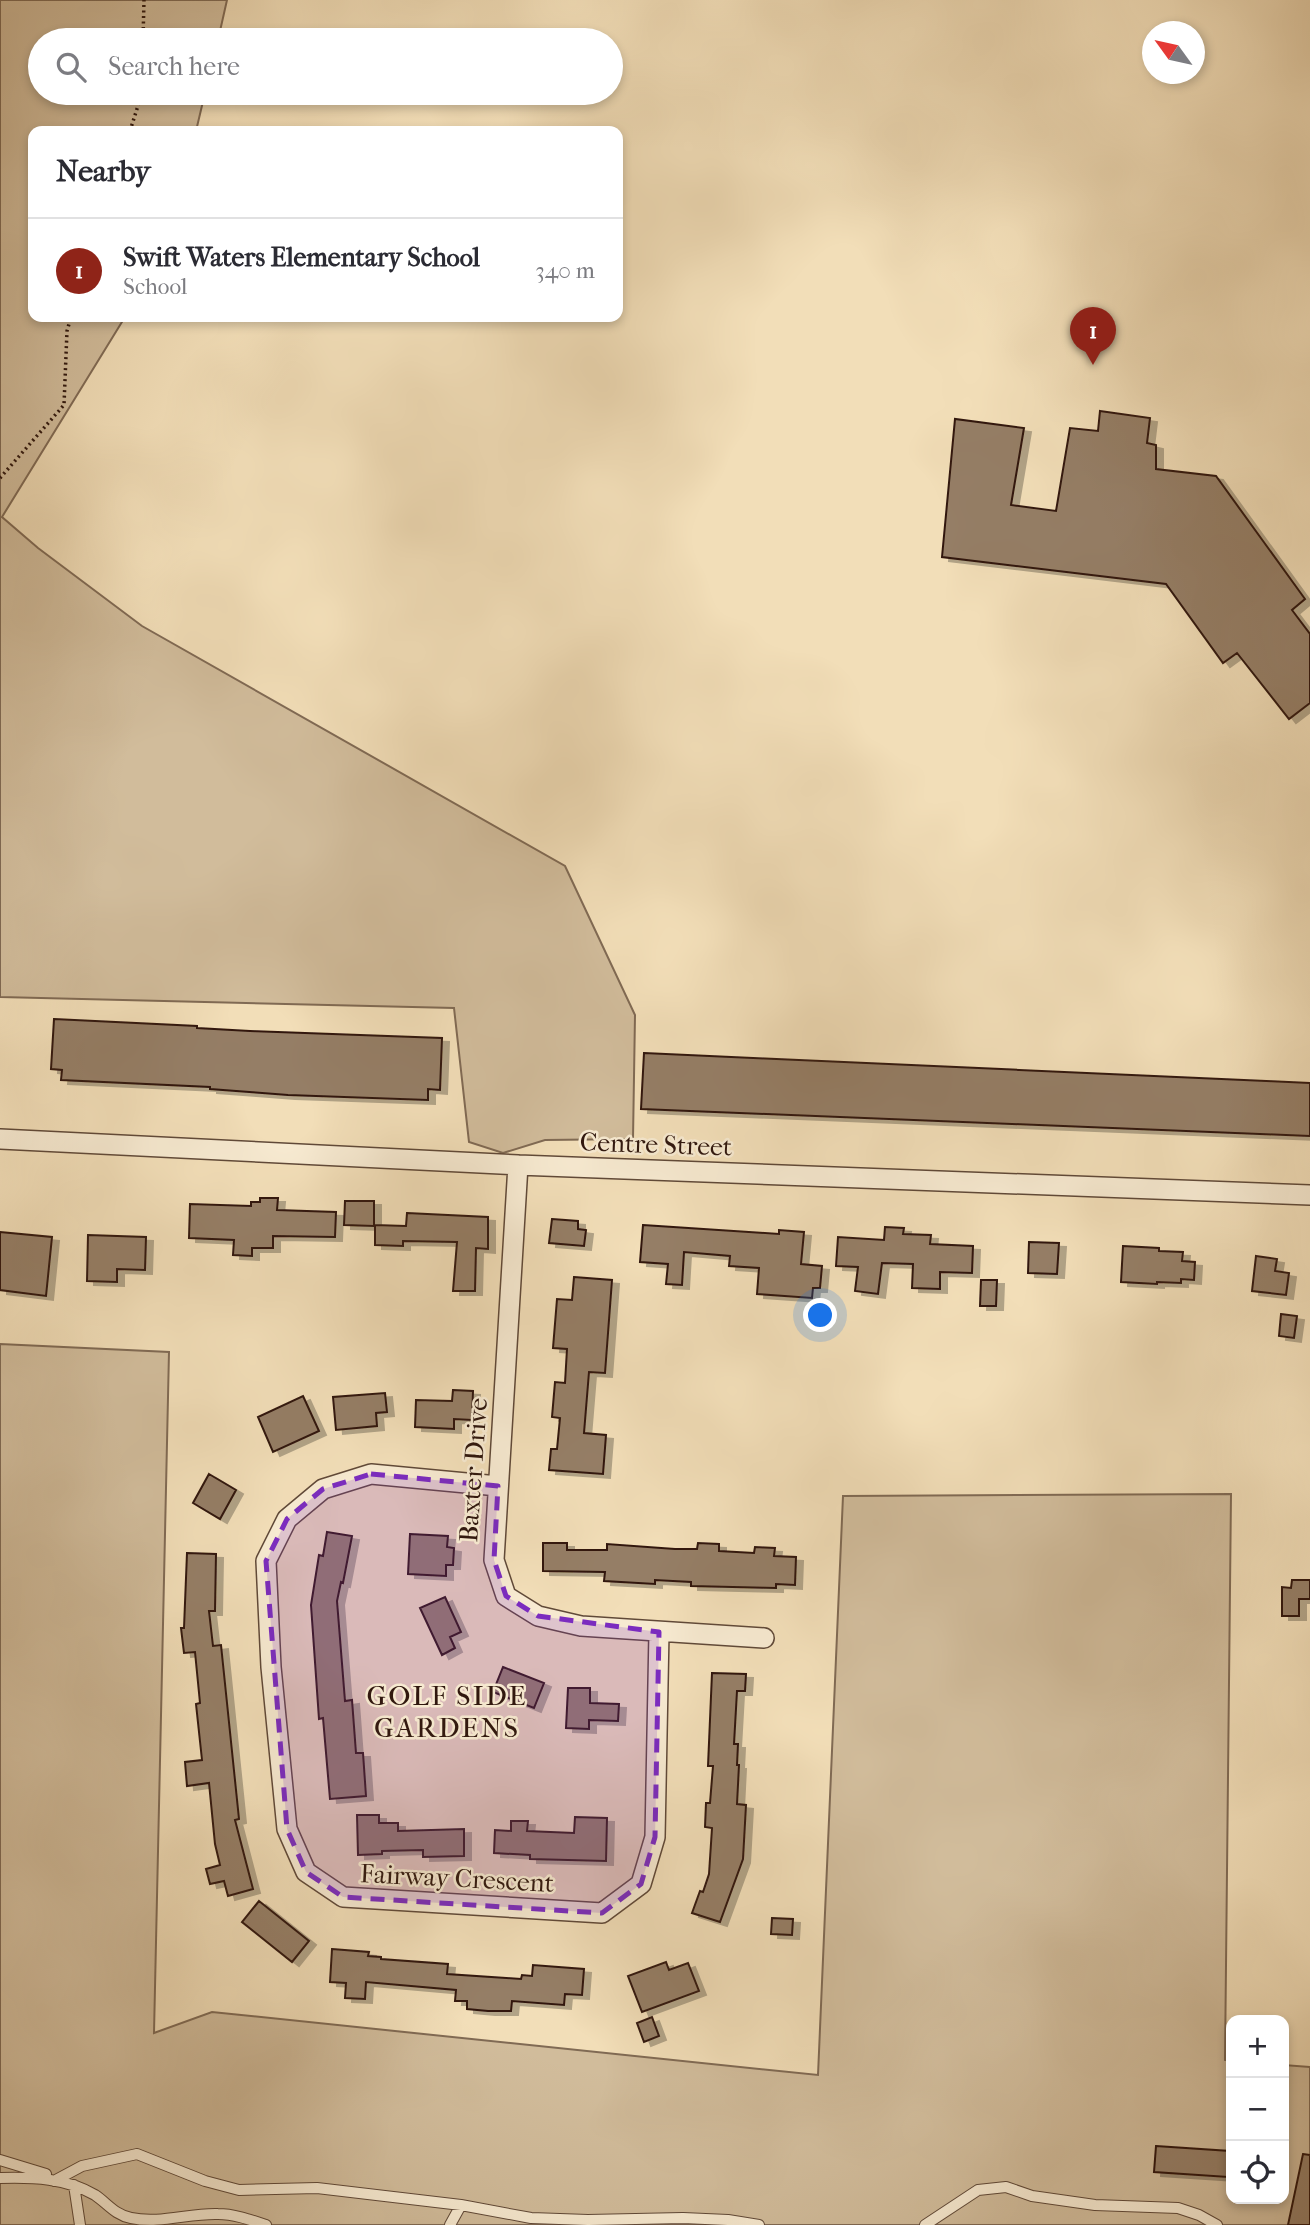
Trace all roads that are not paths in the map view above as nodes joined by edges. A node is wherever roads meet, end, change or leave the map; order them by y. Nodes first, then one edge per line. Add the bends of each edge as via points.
1 (0, 1139) edge
2 (518, 1165) junction
3 (1310, 1195) edge
4 (498, 1486) junction
5 (659, 1632) junction
6 (764, 1638) dead end
7 (0, 2160) edge
8 (0, 2178) edge
9 (54, 2181) junction
10 (74, 2185) junction
11 (461, 2205) junction
12 (80, 2225) edge
13 (266, 2225) edge
14 (450, 2225) edge
15 (759, 2225) edge
16 (925, 2225) edge
17 (1217, 2225) edge

1 - 2 street, Centre Street
2 - 3 street, Centre Street
2 - 4 street, Baxter Drive
4 - 5 street, Baxter Drive via 494,1560 506,1596 538,1616
4 - 5 street, Fairway Crescent via 371,1474 323,1489 287,1518 266,1561 271,1667 288,1829 306,1872 343,1897 602,1913 641,1884 655,1837
5 - 6 street, Baxter Drive
7 - 9 lane via 46,2174
8 - 9 lane via 36,2176
9 - 10 lane
9 - 11 lane via 82,2166 137,2154 239,2190 317,2188
10 - 12 lane
10 - 13 lane via 129,2218 219,2214
11 - 14 lane
11 - 15 lane via 531,2218 682,2218
16 - 17 lane via 978,2190 1006,2186 1032,2196 1095,2205 1178,2208

